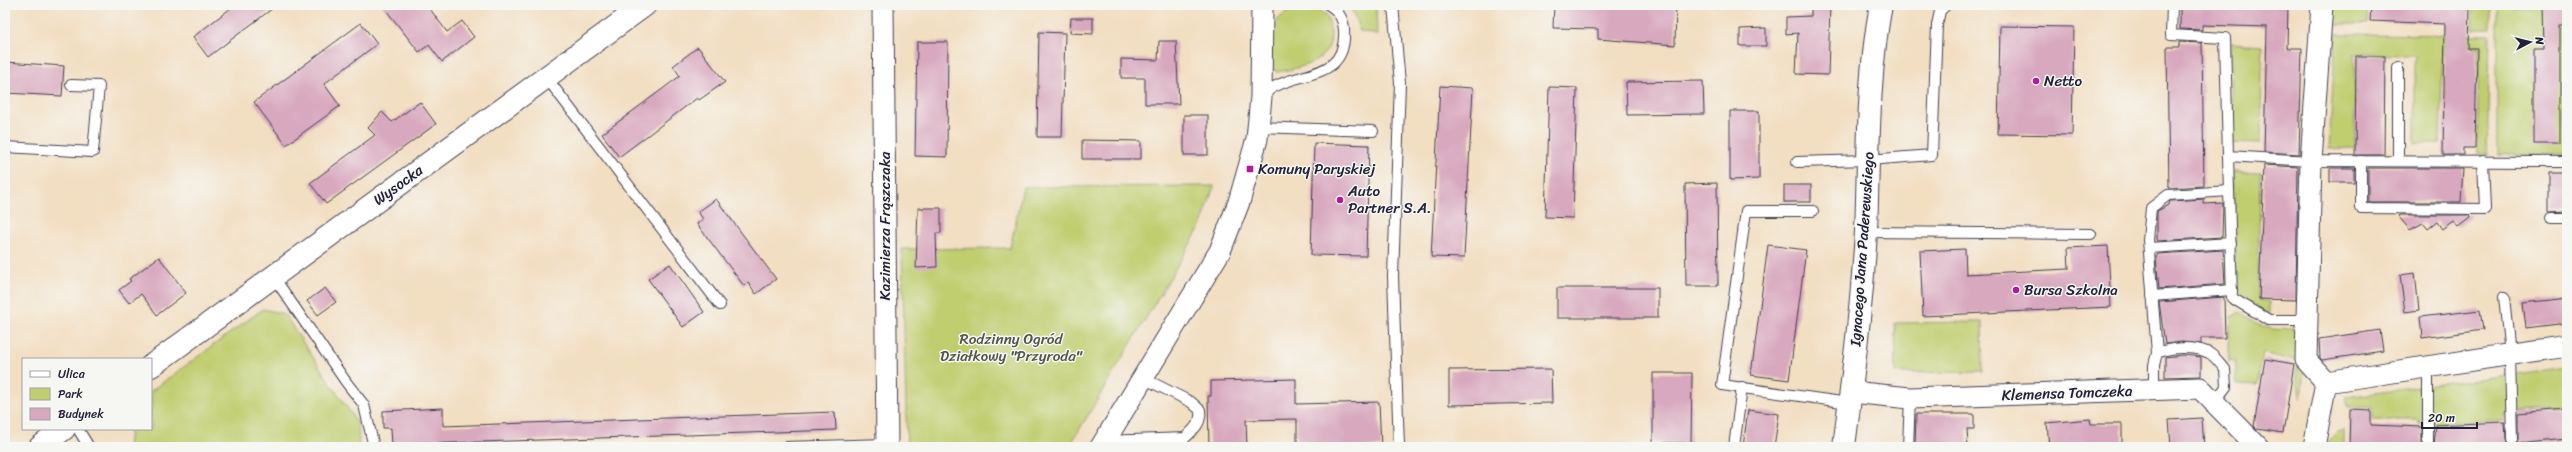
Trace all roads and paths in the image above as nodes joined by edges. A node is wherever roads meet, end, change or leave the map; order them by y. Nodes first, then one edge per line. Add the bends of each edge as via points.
1 (645, 5) edge
2 (883, 5) edge
3 (1329, 5) edge
4 (1393, 5) edge
5 (1865, 5) edge
6 (1881, 5) edge
7 (1946, 5) edge
8 (2172, 5) edge
9 (2322, 5) edge
10 (1266, 7) edge
11 (1872, 50) junction
12 (2398, 67) dead end
13 (546, 77) junction
14 (71, 85) dead end
15 (1261, 97) junction
16 (1258, 127) junction
17 (1373, 131) dead end
18 (5, 147) edge
19 (2228, 156) junction
20 (1868, 160) junction
21 (2312, 161) junction
22 (2361, 161) junction
23 (2398, 161) junction
24 (1797, 162) dead end
25 (2483, 162) junction
26 (2567, 162) edge
27 (2229, 190) junction
28 (1813, 211) dead end
29 (2552, 217) dead end
30 (2567, 217) edge
31 (1866, 232) junction
32 (2091, 234) dead end
33 (2231, 243) junction
34 (2148, 248) junction
35 (273, 276) junction
36 (2232, 290) junction
37 (2152, 296) junction
38 (2504, 297) dead end
39 (720, 305) dead end
40 (2307, 320) junction
41 (2567, 346) edge
42 (2156, 353) junction
43 (2510, 354) junction
44 (152, 365) edge
45 (2428, 366) junction
46 (1143, 378) junction
47 (2326, 382) junction
48 (1742, 387) junction
49 (2154, 391) junction
50 (1850, 398) junction
51 (1910, 398) junction
52 (2214, 402) junction
53 (63, 430) edge
54 (79, 430) edge
55 (2512, 439) dead end
56 (1103, 444) edge
57 (2428, 445) dead end
58 (887, 446) edge
59 (40, 447) edge
60 (89, 447) edge
61 (374, 447) edge
62 (786, 447) edge
63 (1399, 447) edge
64 (1734, 447) edge
65 (1844, 447) edge
66 (1908, 447) edge
67 (2258, 447) edge
68 (2314, 447) edge

1 - 13 street, Wysocka
2 - 58 street, Kazimierza Frąszczaka
3 - 15 lane via 1341,17 1344,29 1341,53 1326,70 1276,86
4 - 63 lane via 1400,83 1393,276
5 - 11 street
6 - 11 street
7 - 20 lane via 1940,11 1937,25 1932,155
8 - 19 lane via 2171,34 2225,38
9 - 21 street
10 - 15 street
11 - 20 street, Ignacego Jana Paderewskiego
12 - 23 lane
13 - 35 street, Wysocka
13 - 39 lane
14 - 18 lane via 99,86 93,152
15 - 16 street
16 - 17 lane
16 - 46 street via 1250,169 1220,251
19 - 21 lane
19 - 27 lane
20 - 24 lane
20 - 31 street, Ignacego Jana Paderewskiego
21 - 22 lane
21 - 40 street
22 - 23 lane
22 - 25 lane via 2361,208 2485,208
23 - 25 lane
25 - 26 lane
27 - 33 lane
27 - 34 lane via 2168,195 2151,208
28 - 48 lane via 1746,211 1722,385
29 - 30 lane
31 - 32 lane
31 - 50 street, Ignacego Jana Paderewskiego via 1859,326
33 - 34 lane
33 - 36 lane
34 - 37 lane
35 - 44 street, Wysocka
35 - 61 lane via 364,405
36 - 37 lane
36 - 40 lane via 2232,298 2269,320
37 - 42 lane
38 - 43 lane
40 - 47 street via 2306,360
41 - 43 street
42 - 49 lane
42 - 52 lane via 2187,349 2210,354 2225,369 2226,387
43 - 45 street
43 - 55 lane
45 - 47 street
45 - 57 lane
46 - 56 street
46 - 56 lane via 1191,402 1200,410 1201,417 1196,427 1185,438
47 - 68 street
48 - 50 lane
48 - 64 lane
49 - 51 street, Klemensa Tomczeka
49 - 52 street, Klemensa Tomczeka via 2200,388
50 - 51 street, Klemensa Tomczeka
50 - 65 street, Ignacego Jana Paderewskiego
51 - 66 lane
52 - 67 street, Klemensa Tomczeka
53 - 59 street
54 - 60 lane
58 - 62 lane

